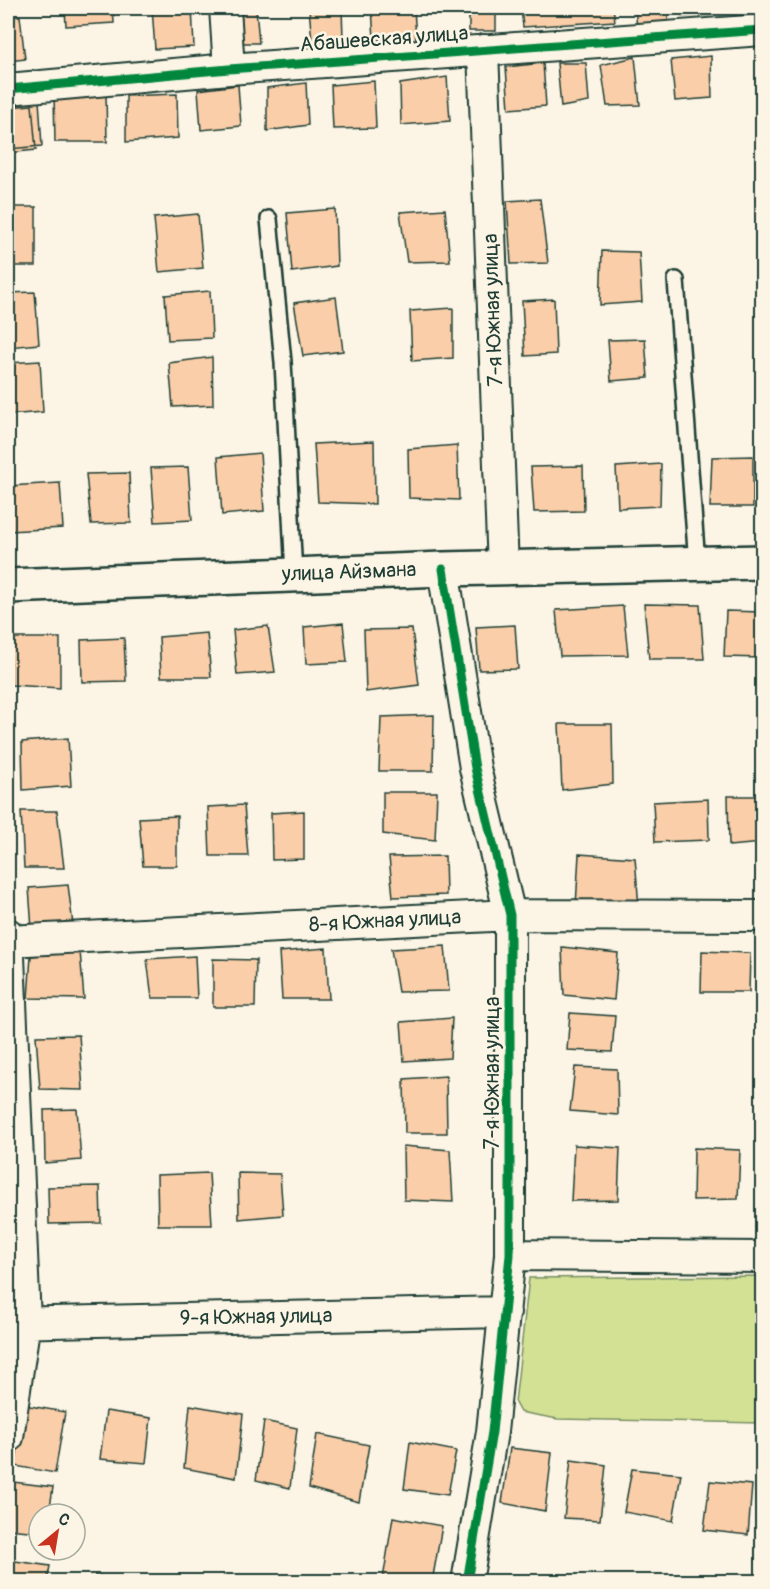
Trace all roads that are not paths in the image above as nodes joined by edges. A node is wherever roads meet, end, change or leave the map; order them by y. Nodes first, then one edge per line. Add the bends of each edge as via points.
1 (225, 8) edge
2 (746, 23) edge
3 (483, 50) junction
4 (229, 69) junction
5 (8, 89) edge
6 (270, 219) dead end
7 (676, 280) dead end
8 (762, 562) edge
9 (697, 564) junction
10 (443, 569) junction
11 (503, 569) junction
12 (294, 575) junction
13 (8, 585) edge
14 (510, 915) junction
15 (762, 916) edge
16 (8, 934) edge
17 (8, 941) edge
18 (510, 1255) junction
19 (762, 1257) edge
20 (506, 1312) junction
21 (16, 1322) edge
22 (8, 1437) edge
23 (467, 1581) edge

1 - 4 street
2 - 3 street, Абашевская улица
3 - 4 street, Абашевская улица
3 - 11 street, 7-я Южная улица
4 - 5 street, Абашевская улица
6 - 12 lane via 283,362
7 - 9 lane
8 - 9 street, улица Айзмана
9 - 11 street, улица Айзмана
10 - 11 street, улица Айзмана
10 - 12 street, улица Айзмана
10 - 14 street, 7-я Южная улица via 475,768
12 - 13 street, улица Айзмана
14 - 15 street, 8-я Южная улица
14 - 17 street, 8-я Южная улица
14 - 18 street, 7-я Южная улица
16 - 17 street
17 - 21 street
18 - 19 street
18 - 20 street, 7-я Южная улица
20 - 21 street, 9-я Южная улица
20 - 23 street, 7-я Южная улица via 492,1432
21 - 22 street

